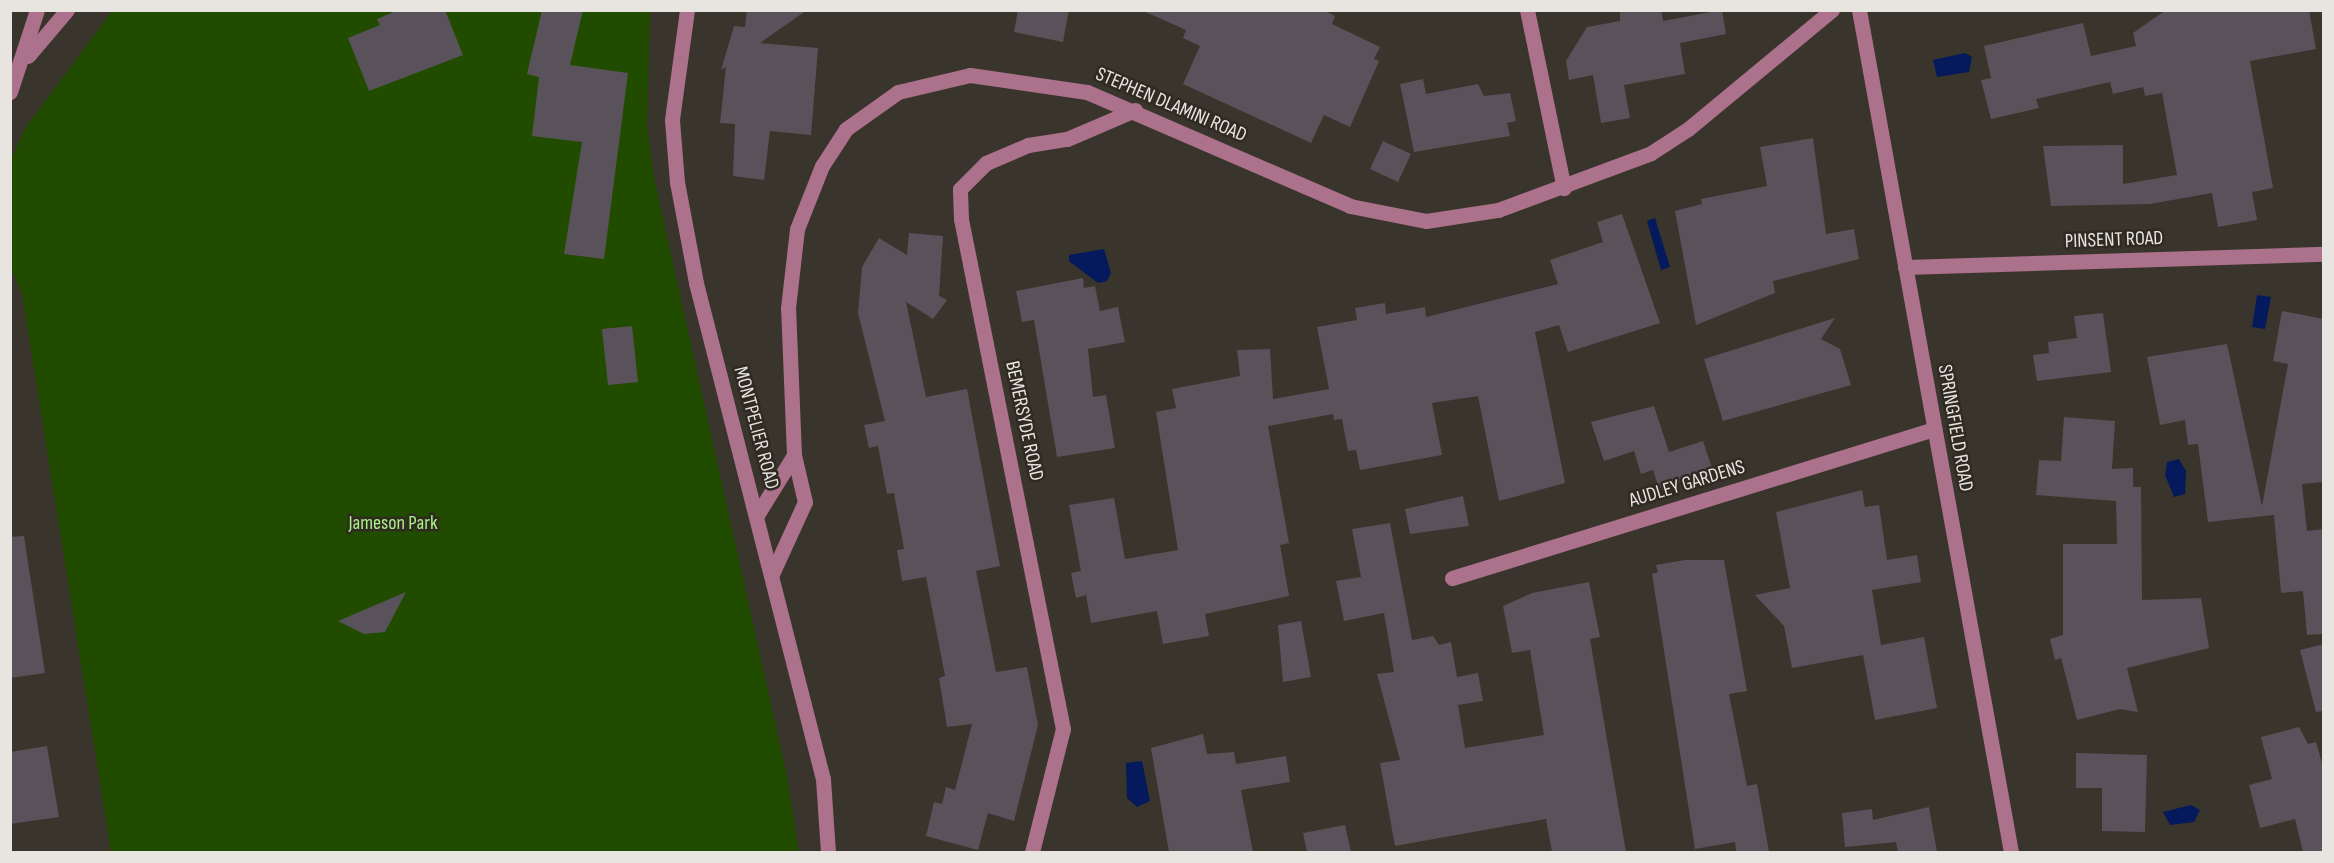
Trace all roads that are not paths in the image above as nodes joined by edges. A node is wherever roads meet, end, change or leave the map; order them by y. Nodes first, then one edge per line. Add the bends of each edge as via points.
1 (37, 10) edge
2 (67, 10) edge
3 (687, 10) edge
4 (1527, 10) edge
5 (1832, 10) edge
6 (1859, 10) edge
7 (25, 58) junction
8 (10, 92) edge
9 (1135, 110) junction
10 (1564, 188) junction
11 (2324, 254) edge
12 (1905, 267) junction
13 (1934, 429) junction
14 (795, 455) junction
15 (757, 515) junction
16 (771, 574) junction
17 (1452, 578) dead end
18 (828, 852) edge
19 (1032, 852) edge
20 (2011, 852) edge

1 - 7 street
2 - 7 street
3 - 15 street, MONTPELIER ROAD via 672,120 677,182 696,283
4 - 10 street
5 - 10 street, STEPHEN DLAMINI ROAD via 1688,129 1651,153
6 - 12 street, SPRINGFIELD ROAD
7 - 8 street
9 - 10 street, STEPHEN DLAMINI ROAD via 1350,206 1387,216 1426,221 1464,218
9 - 14 street, STEPHEN DLAMINI ROAD via 1087,92 970,75 898,92 846,129 818,175 797,229 788,308
9 - 19 street, BEMERSYDE ROAD via 1067,139 1028,145 986,163 960,189 961,219 1063,729
11 - 12 street, PINSENT ROAD
12 - 13 street, SPRINGFIELD ROAD
13 - 17 street, AUDLEY GARDENS
13 - 20 street, SPRINGFIELD ROAD
14 - 15 street
14 - 16 street, STEPHEN DLAMINI ROAD via 804,488 802,516
15 - 16 street, MONTPELIER ROAD
16 - 18 street, MONTPELIER ROAD via 823,779

